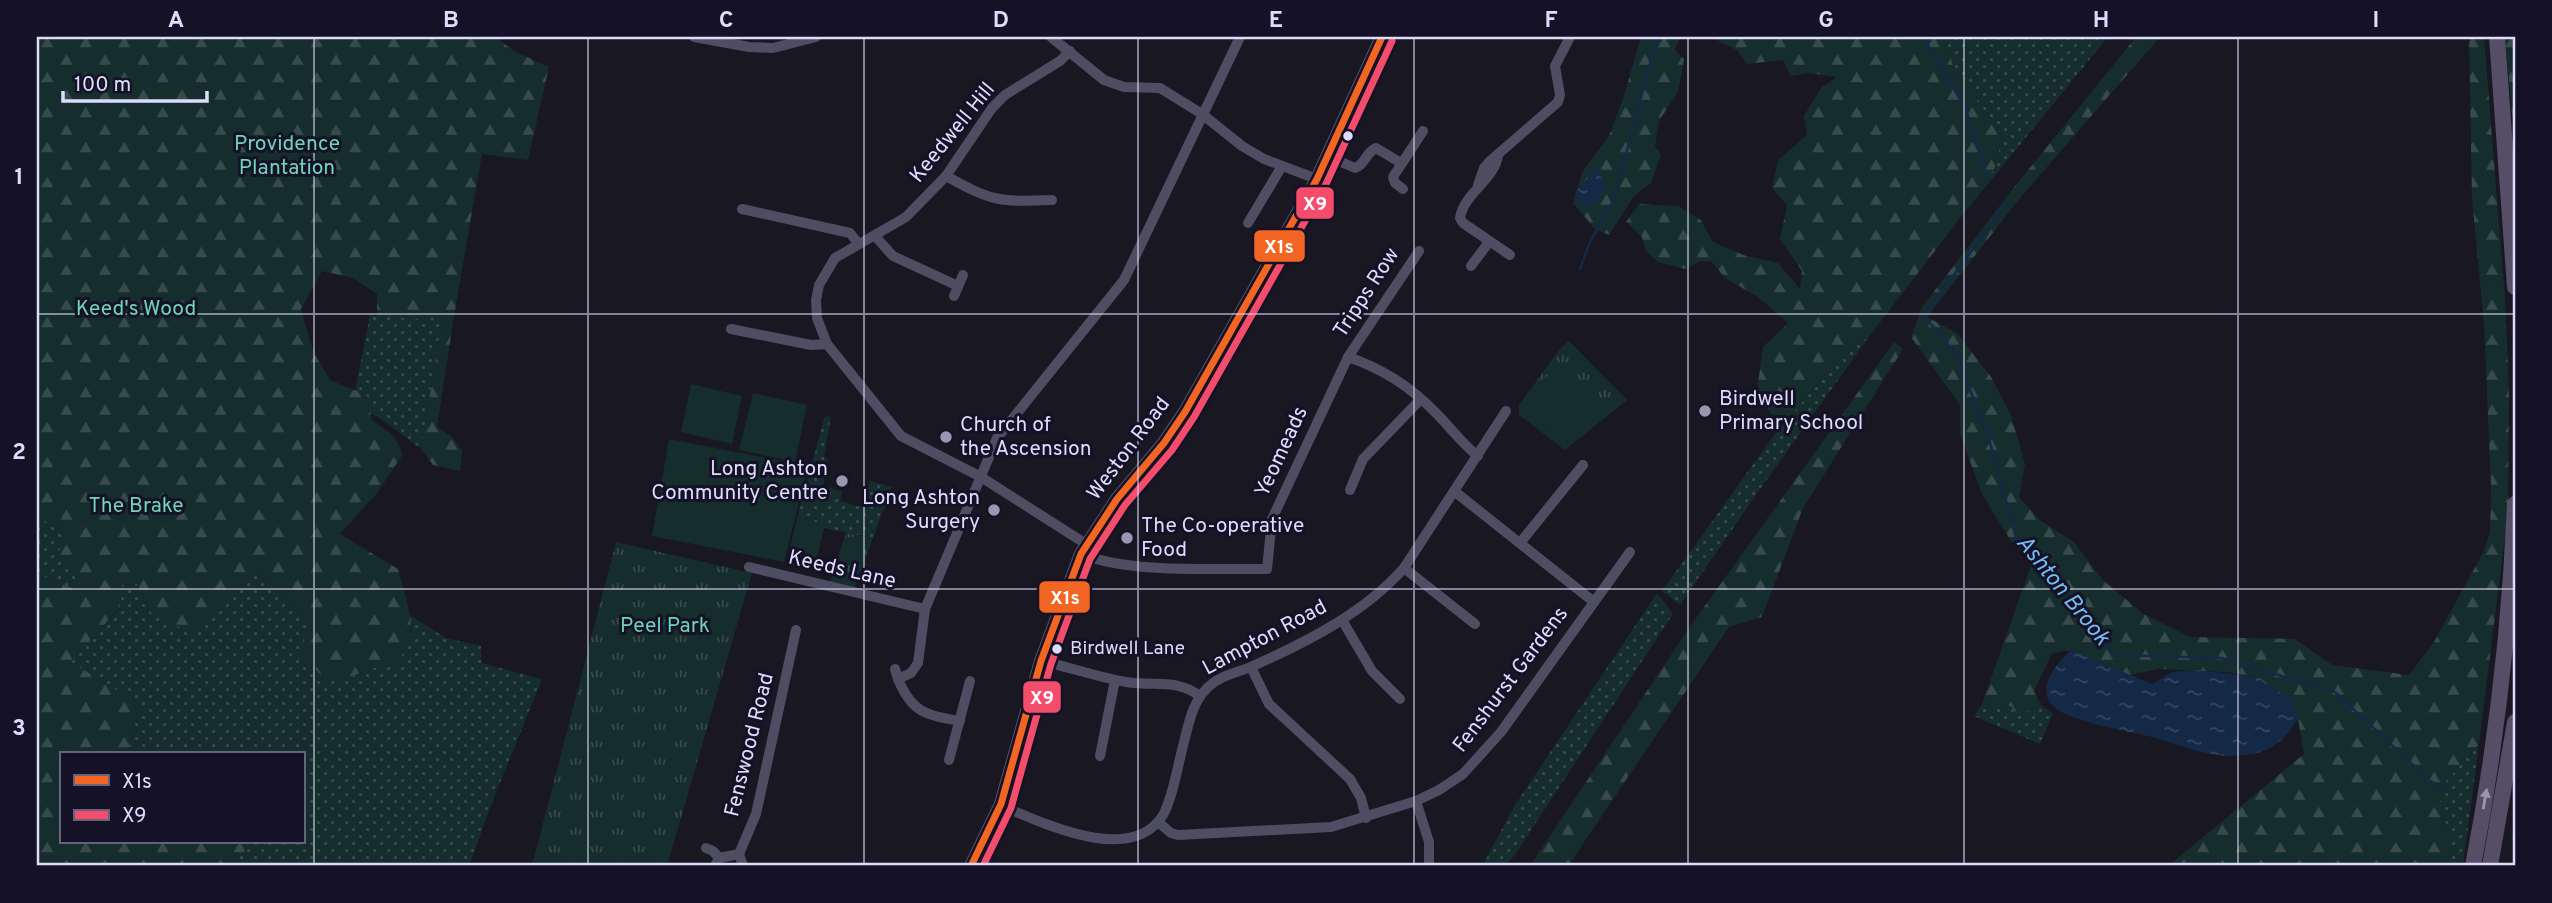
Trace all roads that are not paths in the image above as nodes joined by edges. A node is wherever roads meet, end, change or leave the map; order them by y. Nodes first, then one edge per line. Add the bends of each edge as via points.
1 (694, 37) edge
2 (816, 37) edge
3 (1240, 37) edge
4 (1382, 37) edge
5 (1570, 37) edge
6 (2497, 37) edge
7 (1059, 39) edge
8 (1070, 51) junction
9 (1202, 114) junction
10 (1423, 131) dead end
11 (1327, 156) junction
12 (1401, 163) junction
13 (1282, 166) junction
14 (946, 176) junction
15 (1317, 179) junction
16 (1403, 189) dead end
17 (1052, 200) dead end
18 (759, 201) dead end
19 (742, 209) dead end
20 (756, 212) junction
21 (1248, 223) dead end
22 (875, 236) junction
23 (1489, 242) junction
24 (858, 243) junction
25 (1419, 251) dead end
26 (1510, 255) dead end
27 (1471, 267) dead end
28 (963, 275) dead end
29 (958, 286) junction
30 (2515, 287) edge
31 (954, 296) dead end
32 (731, 330) dead end
33 (827, 344) junction
34 (1348, 357) junction
35 (1420, 400) junction
36 (1506, 411) dead end
37 (1478, 456) junction
38 (1583, 465) dead end
39 (981, 477) junction
40 (1350, 490) dead end
41 (1454, 491) junction
42 (2515, 504) edge
43 (1520, 543) junction
44 (1083, 549) junction
45 (1630, 552) dead end
46 (749, 567) dead end
47 (1404, 568) junction
48 (1267, 569) joint
49 (1594, 602) junction
50 (925, 609) junction
51 (1342, 620) junction
52 (1475, 624) dead end
53 (796, 630) dead end
54 (1041, 661) junction
55 (1251, 667) junction
56 (1115, 680) junction
57 (970, 681) dead end
58 (1200, 696) junction
59 (1400, 699) dead end
60 (960, 721) junction
61 (2515, 722) edge
62 (1100, 756) dead end
63 (949, 760) dead end
64 (1416, 801) junction
65 (1000, 806) junction
66 (1366, 818) junction
67 (1158, 822) junction
68 (706, 848) dead end
69 (739, 855) junction
70 (717, 862) edge
71 (743, 866) edge
72 (971, 866) edge
73 (1429, 866) edge
74 (2473, 866) edge
75 (2490, 866) edge

1 - 2 street via 773,48
3 - 9 street
4 - 11 street, Weston Road
5 - 23 street via 1555,66 1558,102 1483,168 1461,212 1463,223
6 - 30 main road
7 - 8 street
8 - 9 street via 1104,80 1124,87 1160,88
8 - 14 street, Keedwell Hill via 992,108
9 - 13 street via 1241,146
9 - 39 street via 1124,281 1007,423
10 - 12 street
11 - 12 street via 1355,168 1376,148
11 - 15 street, Weston Road
12 - 16 street via 1392,177
13 - 15 street
13 - 21 street
14 - 17 street via 1000,201 1039,195
14 - 22 street, Keedwell Hill via 906,217
15 - 44 street, Weston Road via 1180,420
18 - 20 street
19 - 20 street
20 - 24 street via 850,233
22 - 24 street, Keedwell Hill
22 - 29 street via 892,256
23 - 26 street
23 - 27 street
24 - 33 street, Keedwell Hill via 835,258 819,285 817,318
25 - 34 street, Tripps Row
28 - 29 street
29 - 31 street
32 - 33 street
33 - 39 street, Keedwell Hill via 901,436
34 - 35 street via 1380,370
34 - 48 street, Yeomeads via 1272,519
35 - 37 street
35 - 40 street via 1363,458
36 - 37 street, Lampton Road
37 - 41 street, Lampton Road
38 - 43 street
39 - 44 street, Keedwell Hill
39 - 50 street
41 - 43 street
41 - 47 street, Lampton Road
74 -> 42 main road via 2503,671
43 - 49 street
44 - 48 street, Keedwell Hill via 1110,564
44 - 54 street, Weston Road
45 - 49 street, Fenshurst Gardens
46 - 50 street, Keeds Lane
47 - 51 street, Lampton Road via 1386,589
47 - 52 street
49 - 64 street, Fenshurst Gardens via 1483,754 1464,774
50 - 60 street via 918,663 911,673 897,674 916,708
51 - 55 street, Lampton Road
51 - 59 street via 1371,670
53 - 69 street, Fenswood Road via 756,814
54 - 56 street
54 - 65 street, Weston Road
55 - 58 street, Lampton Road via 1213,683
55 - 66 street via 1269,704 1350,779
56 - 58 street via 1181,685
56 - 62 street
57 - 60 street
58 - 67 street, Lampton Road via 1166,810
60 - 63 street
61 - 75 main road
64 - 66 street, Fenshurst Gardens
64 - 73 street via 1429,842
65 - 67 street via 1098,838 1134,836
65 - 72 street, Weston Road
66 - 67 street, Fenshurst Gardens via 1331,827 1198,835 1171,833
68 - 70 street via 713,850
69 - 70 street
69 - 71 street

